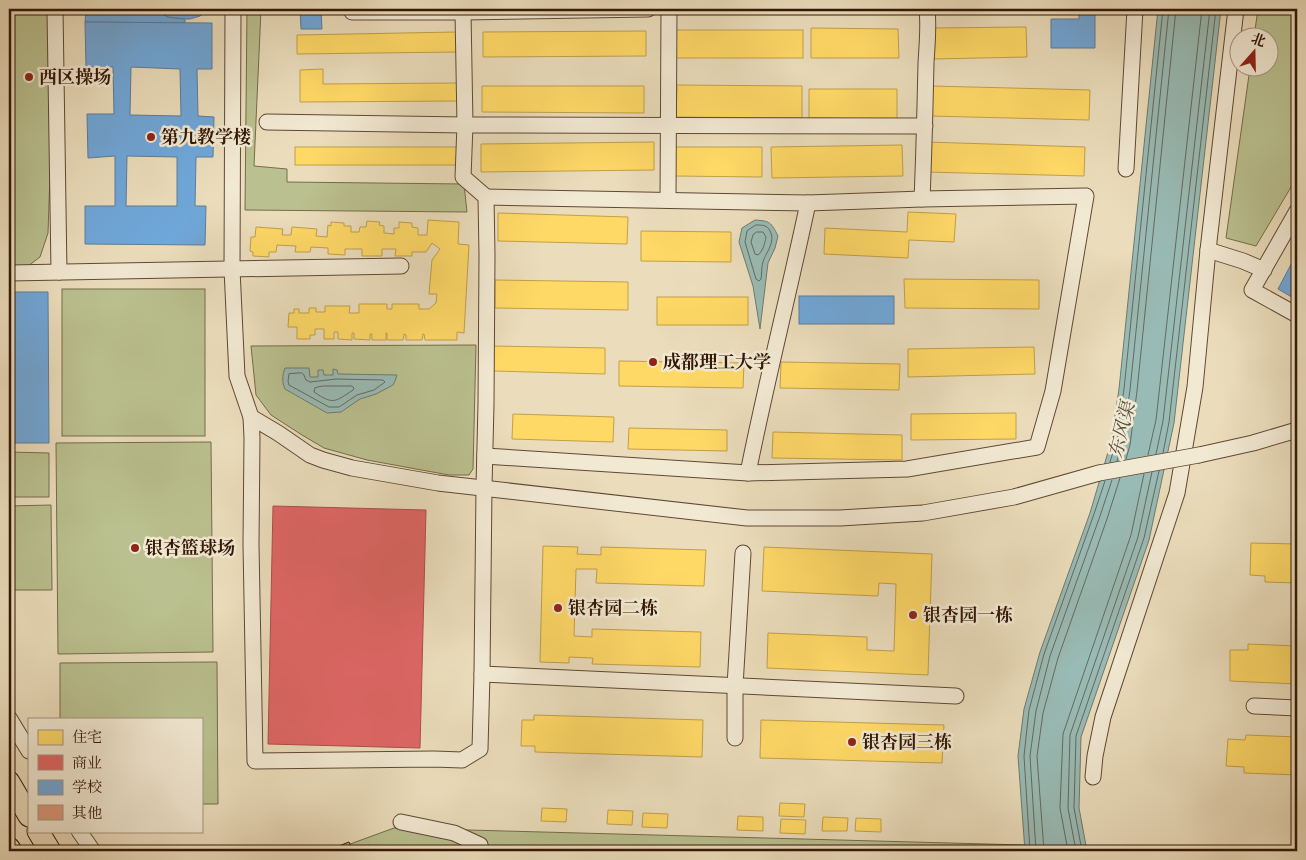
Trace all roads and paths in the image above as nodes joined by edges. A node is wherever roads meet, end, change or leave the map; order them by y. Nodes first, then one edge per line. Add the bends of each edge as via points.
1 (55, 9) edge
2 (233, 9) edge
3 (352, 9) edge
4 (648, 9) edge
5 (669, 9) edge
6 (928, 9) edge
7 (1136, 9) edge
8 (1236, 9) edge
9 (463, 12) junction
10 (267, 122) dead end
11 (465, 125) junction
12 (668, 126) junction
13 (925, 126) junction
14 (1126, 169) dead end
15 (486, 197) junction
16 (922, 199) junction
17 (668, 200) junction
18 (808, 203) junction
19 (1297, 211) edge
20 (1208, 250) junction
21 (401, 266) dead end
22 (232, 269) junction
23 (1264, 270) junction
24 (59, 272) junction
25 (9, 273) edge
26 (1297, 316) edge
27 (251, 417) junction
28 (1297, 430) edge
29 (485, 456) junction
30 (748, 474) junction
31 (484, 487) junction
32 (743, 553) dead end
33 (482, 674) junction
34 (735, 686) junction
35 (956, 696) dead end
36 (1254, 706) dead end
37 (1297, 708) edge
38 (9, 718) edge
39 (735, 738) dead end
40 (28, 749) edge
41 (1093, 777) dead end
42 (9, 782) edge
43 (28, 814) edge
44 (401, 822) dead end
45 (39, 832) edge
46 (80, 832) edge
47 (9, 848) edge
48 (11, 851) edge
49 (50, 851) edge
50 (93, 851) edge
51 (482, 851) edge

1 - 24 street
2 - 22 street
3 - 9 street via 352,12
4 - 9 street
5 - 12 street
6 - 13 street
7 - 14 street
8 - 20 street
9 - 11 street
10 - 11 street
11 - 12 street
11 - 15 street via 463,177
12 - 13 street
12 - 17 street
13 - 16 street
15 - 17 street
15 - 29 street
16 - 18 street
16 - 30 street via 1086,196 1053,391 1037,447 907,469
17 - 18 street
18 - 30 street
19 - 23 street
20 - 23 street
20 - 41 street via 1195,387 1177,493 1103,717
21 - 22 street
22 - 24 street
22 - 27 street via 237,376
23 - 26 street via 1252,290
24 - 25 street
27 - 31 street via 323,460 438,483
27 - 33 street via 255,761 462,760 480,749
28 - 31 street, bridge via 1199,455 1099,473 1014,497 922,513 840,518 746,518
29 - 30 street
29 - 31 street
31 - 33 street
32 - 34 street
33 - 34 street
34 - 35 street
34 - 39 street
36 - 37 street
38 - 40 street
42 - 43 highway
44 - 51 street via 454,833 480,845
45 - 49 highway
46 - 50 street
47 - 48 highway

